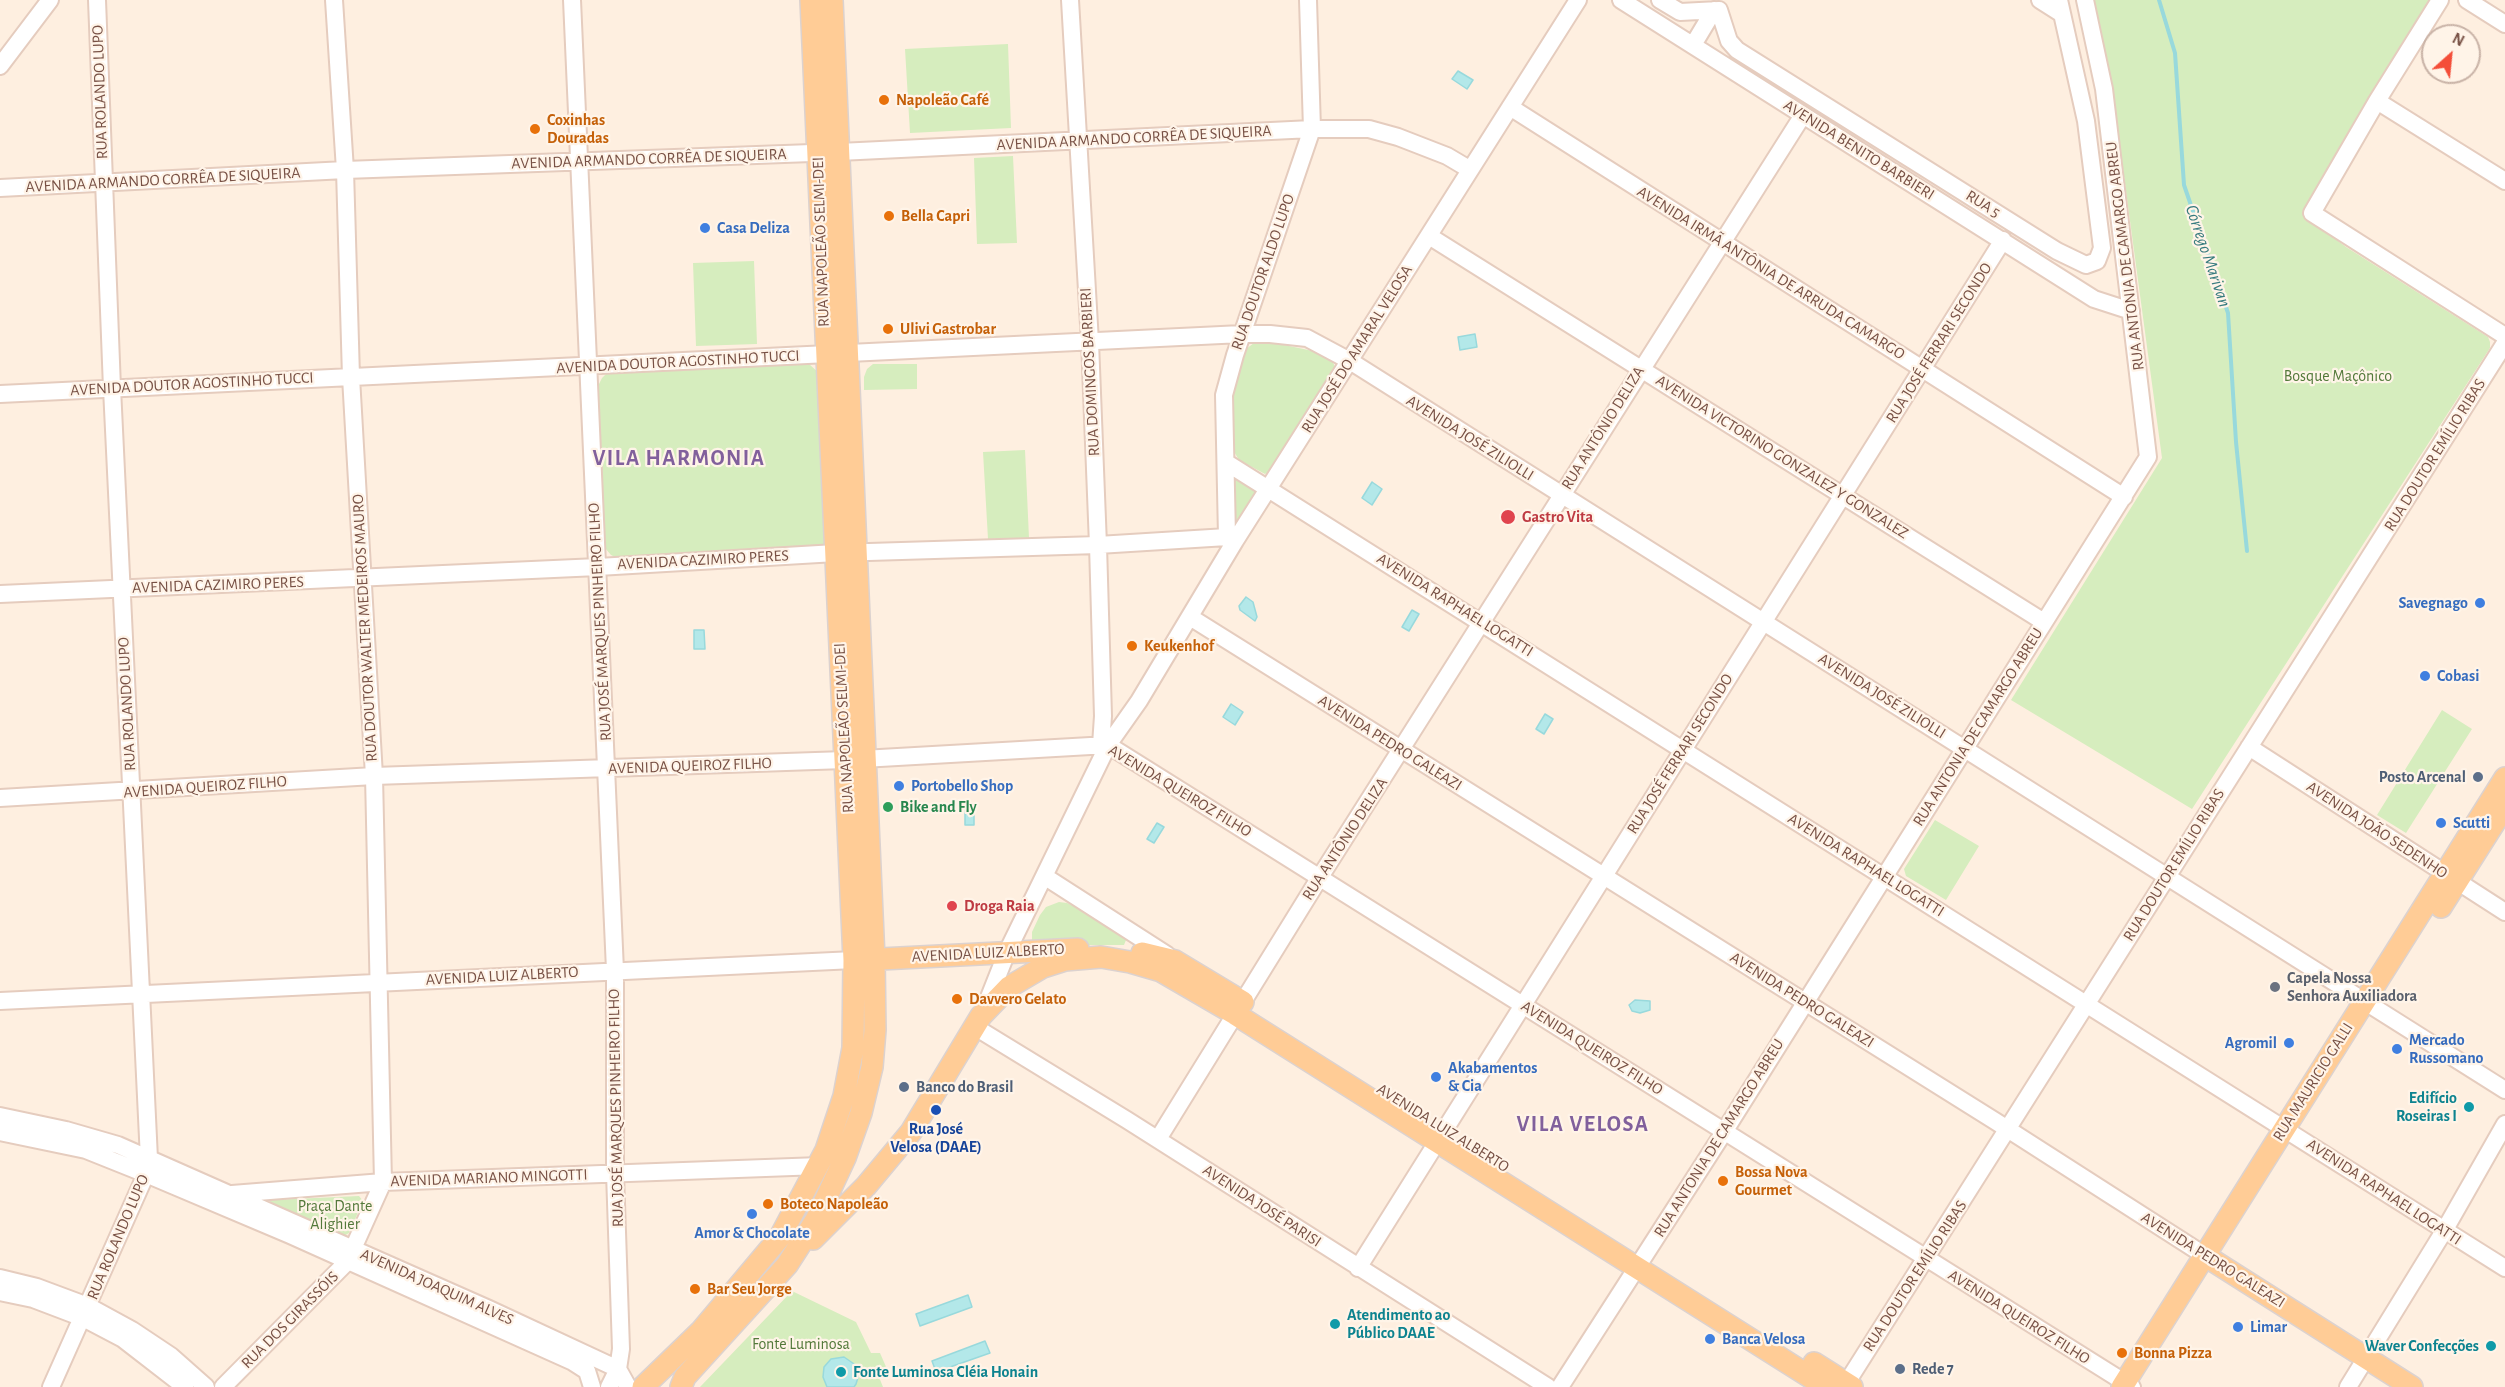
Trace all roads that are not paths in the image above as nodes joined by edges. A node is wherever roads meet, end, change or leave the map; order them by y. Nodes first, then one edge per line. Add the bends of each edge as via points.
1 (50, 0) edge
2 (97, 0) edge
3 (334, 0) edge
4 (572, 0) edge
5 (810, 0) edge
6 (832, 0) edge
7 (1070, 0) edge
8 (1308, 0) edge
9 (1578, 0) edge
10 (1621, 0) edge
11 (1660, 0) edge
12 (2040, 0) edge
13 (2085, 0) edge
14 (2440, 0) edge
15 (2467, 0) edge
16 (2060, 7) edge
17 (1720, 9) edge
18 (2505, 24) edge
19 (1698, 48) junction
20 (0, 66) edge
21 (2377, 101) junction
22 (1510, 107) junction
23 (1803, 115) junction
24 (1312, 129) junction
25 (1077, 141) junction
26 (828, 152) junction
27 (580, 162) junction
28 (1469, 169) junction
29 (345, 171) junction
30 (2505, 181) edge
31 (104, 184) junction
32 (0, 188) edge
33 (1429, 236) junction
34 (2003, 240) junction
35 (1721, 242) junction
36 (2131, 311) junction
37 (1242, 334) junction
38 (2505, 336) edge
39 (1090, 342) junction
40 (2505, 343) edge
41 (826, 354) junction
42 (849, 354) junction
43 (1350, 361) junction
44 (587, 366) junction
45 (1641, 369) junction
46 (1923, 369) junction
47 (351, 377) junction
48 (112, 387) junction
49 (0, 394) edge
50 (1227, 463) junction
51 (1269, 488) junction
52 (1561, 495) junction
53 (1844, 495) junction
54 (2124, 496) junction
55 (1231, 539) junction
56 (1098, 545) junction
57 (836, 553) junction
58 (857, 553) junction
59 (597, 567) junction
60 (361, 579) junction
61 (122, 589) junction
62 (0, 594) edge
63 (1190, 617) junction
64 (1764, 621) junction
65 (1483, 622) junction
66 (2044, 622) junction
67 (1138, 701) junction
68 (1103, 716) junction
69 (1105, 745) junction
70 (2249, 747) junction
71 (1965, 748) junction
72 (1402, 750) junction
73 (1683, 750) junction
74 (855, 759) junction
75 (607, 769) junction
76 (374, 776) junction
77 (2505, 778) edge
78 (131, 792) junction
79 (0, 798) edge
80 (2505, 806) edge
81 (1884, 875) junction
82 (1044, 876) junction
83 (1603, 876) junction
84 (2167, 876) junction
85 (1320, 877) junction
86 (2451, 878) junction
87 (2505, 912) edge
88 (1007, 952) junction
89 (864, 960) junction
90 (1175, 961) junction
91 (615, 970) junction
92 (378, 982) junction
93 (1016, 982) joint
94 (140, 995) junction
95 (0, 1001) edge
96 (1805, 1002) junction
97 (2086, 1004) junction
98 (2371, 1004) junction
99 (1523, 1005) junction
100 (1239, 1008) junction
101 (978, 1021) junction
102 (2505, 1090) edge
103 (0, 1116) edge
104 (2505, 1124) edge
105 (2008, 1129) junction
106 (0, 1132) edge
107 (1724, 1132) junction
108 (2289, 1132) junction
109 (1440, 1134) junction
110 (1158, 1139) junction
111 (148, 1166) junction
112 (820, 1166) junction
113 (615, 1173) junction
114 (383, 1182) junction
115 (231, 1194) junction
116 (2444, 1231) junction
117 (350, 1256) junction
118 (2210, 1258) junction
119 (1927, 1259) junction
120 (1640, 1263) junction
121 (787, 1265) junction
122 (1358, 1268) junction
123 (2505, 1268) edge
124 (0, 1278) edge
125 (0, 1292) edge
126 (86, 1312) junction
127 (2366, 1358) junction
128 (618, 1369) junction
129 (1842, 1386) edge
130 (2129, 1386) edge
131 (51, 1387) edge
132 (185, 1387) edge
133 (206, 1387) edge
134 (223, 1387) edge
135 (592, 1387) edge
136 (609, 1387) edge
137 (628, 1387) edge
138 (643, 1387) edge
139 (681, 1387) edge
140 (1548, 1387) edge
141 (1560, 1387) edge
142 (2348, 1387) edge
143 (2412, 1387) edge

1 - 20 street
2 - 31 street, RUA ROLANDO LUPO
3 - 29 street, RUA DOUTOR WALTER MEDEIROS MAURO
4 - 27 street, RUA JOSÉ MARQUES PINHEIRO FILHO
5 - 26 main road, RUA NAPOLEÃO SELMI-DEI
6 - 26 main road, RUA NAPOLEÃO SELMI-DEI
7 - 25 street, RUA DOMINGOS BARBIERI
8 - 24 street, RUA DOUTOR ALDO LUPO
9 - 22 street, RUA JOSÉ DO AMARAL VELOSA
10 - 19 street, AVENIDA BENITO BARBIERI
11 - 17 street via 1680,12
12 - 16 street
13 - 36 street, RUA ANTONIA DE CAMARGO ABREU via 2104,89
14 - 21 street
15 - 18 street
16 - 17 street, RUA 5 via 2086,122 2102,248 2097,261 2086,265 2057,251 1737,50 1729,41
17 - 19 street
19 - 23 street, AVENIDA BENITO BARBIERI
21 - 30 street
21 - 38 street via 2312,213
22 - 28 street, RUA JOSÉ DO AMARAL VELOSA
22 - 35 street, AVENIDA IRMÃ ANTÔNIA DE ARRUDA CAMARGO
23 - 34 street, AVENIDA BENITO BARBIERI
23 - 35 street, RUA ANTÔNIO DELIZA
24 - 25 street, AVENIDA ARMANDO CORRÊA DE SIQUEIRA
24 - 28 street, AVENIDA ARMANDO CORRÊA DE SIQUEIRA via 1369,129 1398,136
24 - 37 street, RUA DOUTOR ALDO LUPO
25 - 26 street, AVENIDA ARMANDO CORRÊA DE SIQUEIRA
25 - 39 street, RUA DOMINGOS BARBIERI
26 - 27 street, AVENIDA ARMANDO CORRÊA DE SIQUEIRA
26 - 41 main road, RUA NAPOLEÃO SELMI-DEI
26 - 42 main road, RUA NAPOLEÃO SELMI-DEI
27 - 29 street, AVENIDA ARMANDO CORRÊA DE SIQUEIRA
27 - 44 street, RUA JOSÉ MARQUES PINHEIRO FILHO
28 - 33 street, RUA JOSÉ DO AMARAL VELOSA
29 - 31 street, AVENIDA ARMANDO CORRÊA DE SIQUEIRA
29 - 47 street, RUA DOUTOR WALTER MEDEIROS MAURO
31 - 32 street, AVENIDA ARMANDO CORRÊA DE SIQUEIRA
31 - 48 street, RUA ROLANDO LUPO
33 - 43 street, RUA JOSÉ DO AMARAL VELOSA
33 - 45 street, AVENIDA VICTORINO GONZALEZ Y GONZALEZ
34 - 36 street, AVENIDA BENITO BARBIERI via 2094,299
34 - 46 street, RUA JOSÉ FERRARI SECONDO
35 - 45 street, RUA ANTÔNIO DELIZA
35 - 46 street, AVENIDA IRMÃ ANTÔNIA DE ARRUDA CAMARGO
36 - 54 street, RUA ANTONIA DE CAMARGO ABREU via 2148,457
37 - 39 street, AVENIDA DOUTOR AGOSTINHO TUCCI
37 - 43 street, AVENIDA DOUTOR AGOSTINHO TUCCI via 1307,338
37 - 50 street, RUA DOUTOR ALDO LUPO via 1224,395
39 - 42 street, AVENIDA DOUTOR AGOSTINHO TUCCI
39 - 56 street, RUA DOMINGOS BARBIERI
40 - 70 street, RUA DOUTOR EMÍLIO RIBAS
41 - 42 street, AVENIDA DOUTOR AGOSTINHO TUCCI
41 - 44 street, AVENIDA DOUTOR AGOSTINHO TUCCI
41 - 57 main road, RUA NAPOLEÃO SELMI-DEI
42 - 58 main road, RUA NAPOLEÃO SELMI-DEI
43 - 51 street, RUA JOSÉ DO AMARAL VELOSA
43 - 52 street, AVENIDA JOSÉ ZILIOLLI
44 - 47 street, AVENIDA DOUTOR AGOSTINHO TUCCI
44 - 59 street, RUA JOSÉ MARQUES PINHEIRO FILHO
45 - 52 street, RUA ANTÔNIO DELIZA
45 - 53 street, AVENIDA VICTORINO GONZALEZ Y GONZALEZ
46 - 53 street, RUA JOSÉ FERRARI SECONDO
46 - 54 street, AVENIDA IRMÃ ANTÔNIA DE ARRUDA CAMARGO
47 - 48 street, AVENIDA DOUTOR AGOSTINHO TUCCI
47 - 60 street, RUA DOUTOR WALTER MEDEIROS MAURO
48 - 49 street, AVENIDA DOUTOR AGOSTINHO TUCCI
48 - 61 street, RUA ROLANDO LUPO
50 - 51 street, AVENIDA RAPHAEL LOGATTI
50 - 55 street, RUA DOUTOR ALDO LUPO
51 - 55 street, RUA JOSÉ DO AMARAL VELOSA
51 - 65 street, AVENIDA RAPHAEL LOGATTI
52 - 64 street, AVENIDA JOSÉ ZILIOLLI
52 - 65 street, RUA ANTÔNIO DELIZA
53 - 64 street, RUA JOSÉ FERRARI SECONDO
53 - 66 street, AVENIDA VICTORINO GONZALEZ Y GONZALEZ
54 - 66 street, RUA ANTONIA DE CAMARGO ABREU
55 - 56 street, AVENIDA CAZIMIRO PERES
55 - 63 street, RUA JOSÉ DO AMARAL VELOSA
56 - 58 street, AVENIDA CAZIMIRO PERES
56 - 68 street, RUA DOMINGOS BARBIERI
57 - 58 street, AVENIDA CAZIMIRO PERES
57 - 59 street, AVENIDA CAZIMIRO PERES
57 - 74 main road, RUA NAPOLEÃO SELMI-DEI
58 - 74 main road, RUA NAPOLEÃO SELMI-DEI
59 - 60 street, AVENIDA CAZIMIRO PERES
59 - 75 street, RUA JOSÉ MARQUES PINHEIRO FILHO
60 - 61 street, AVENIDA CAZIMIRO PERES
60 - 76 street, RUA DOUTOR WALTER MEDEIROS MAURO
61 - 62 street, AVENIDA CAZIMIRO PERES
61 - 78 street, RUA ROLANDO LUPO
63 - 67 street, RUA JOSÉ DO AMARAL VELOSA
63 - 72 street, AVENIDA PEDRO GALEAZI
64 - 71 street, AVENIDA JOSÉ ZILIOLLI
64 - 73 street, RUA JOSÉ FERRARI SECONDO
65 - 72 street, RUA ANTÔNIO DELIZA
65 - 73 street, AVENIDA RAPHAEL LOGATTI
66 - 71 street, RUA ANTONIA DE CAMARGO ABREU
67 - 68 street
67 - 69 street, RUA JOSÉ DO AMARAL VELOSA
68 - 69 street, RUA DOMINGOS BARBIERI
69 - 74 street, AVENIDA QUEIROZ FILHO
69 - 82 street, RUA JOSÉ DO AMARAL VELOSA
69 - 85 street, AVENIDA QUEIROZ FILHO
70 - 84 street, RUA DOUTOR EMÍLIO RIBAS
70 - 86 street, AVENIDA JOÃO SEDENHO
71 - 81 street, RUA ANTONIA DE CAMARGO ABREU
71 - 84 street, AVENIDA JOSÉ ZILIOLLI
72 - 83 street, AVENIDA PEDRO GALEAZI
72 - 85 street, RUA ANTÔNIO DELIZA
73 - 81 street, AVENIDA RAPHAEL LOGATTI
73 - 83 street, RUA JOSÉ FERRARI SECONDO
74 - 75 street, AVENIDA QUEIROZ FILHO
74 - 89 main road, RUA NAPOLEÃO SELMI-DEI
75 - 76 street, AVENIDA QUEIROZ FILHO
75 - 91 street, RUA JOSÉ MARQUES PINHEIRO FILHO
76 - 78 street, AVENIDA QUEIROZ FILHO
76 - 92 street, RUA DOUTOR WALTER MEDEIROS MAURO
77 - 86 main road, RUA MAURICIO GALLI
78 - 79 street, AVENIDA QUEIROZ FILHO
78 - 94 street, RUA ROLANDO LUPO
80 - 86 main road, RUA MAURICIO GALLI
81 - 96 street, RUA ANTONIA DE CAMARGO ABREU
81 - 97 street, AVENIDA RAPHAEL LOGATTI
82 - 88 street, RUA JOSÉ DO AMARAL VELOSA
82 - 90 street
83 - 96 street, AVENIDA PEDRO GALEAZI
83 - 99 street, RUA JOSÉ FERRARI SECONDO
84 - 97 street, RUA DOUTOR EMÍLIO RIBAS
84 - 98 street, AVENIDA JOSÉ ZILIOLLI
85 - 99 street, AVENIDA QUEIROZ FILHO
85 - 100 street, RUA ANTÔNIO DELIZA
86 - 87 street, AVENIDA JOÃO SEDENHO
86 - 98 main road, RUA MAURICIO GALLI
88 - 89 main road, AVENIDA LUIZ ALBERTO
88 - 90 main road, AVENIDA LUIZ ALBERTO via 1111,950
88 - 101 street, RUA JOSÉ DO AMARAL VELOSA
89 - 91 street, AVENIDA LUIZ ALBERTO
89 - 112 main road, RUA NAPOLEÃO SELMI-DEI via 841,1105
89 - 121 main road, RUA NAPOLEÃO SELMI-DEI via 875,1030 872,1067 861,1113 816,1220
90 - 100 main road, AVENIDA LUIZ ALBERTO
91 - 92 street, AVENIDA LUIZ ALBERTO
91 - 113 street, RUA JOSÉ MARQUES PINHEIRO FILHO
92 - 94 street, AVENIDA LUIZ ALBERTO
92 - 114 street, RUA DOUTOR WALTER MEDEIROS MAURO
93 - 100 main road, AVENIDA LUIZ ALBERTO via 1042,967 1065,960 1101,957 1161,971
93 - 101 main road, RUA JOSÉ DO AMARAL VELOSA
94 - 95 street, AVENIDA LUIZ ALBERTO
94 - 111 street, RUA ROLANDO LUPO
96 - 105 street, AVENIDA PEDRO GALEAZI
96 - 107 street, RUA ANTONIA DE CAMARGO ABREU
97 - 105 street, RUA DOUTOR EMÍLIO RIBAS
97 - 108 street, AVENIDA RAPHAEL LOGATTI
98 - 102 street, AVENIDA JOSÉ ZILIOLLI
98 - 108 main road, RUA MAURICIO GALLI
99 - 107 street, AVENIDA QUEIROZ FILHO
99 - 109 street, RUA JOSÉ FERRARI SECONDO
100 - 109 main road, AVENIDA LUIZ ALBERTO
100 - 110 street, RUA ANTÔNIO DELIZA
101 - 110 street, AVENIDA JOSÉ PARISI
101 - 121 main road, RUA JOSÉ DO AMARAL VELOSA via 911,1132 866,1186
103 - 111 street, AVENIDA JOAQUIM ALVES via 118,1145
104 - 116 street
105 - 118 street, AVENIDA PEDRO GALEAZI
105 - 119 street, RUA DOUTOR EMÍLIO RIBAS
106 - 111 street, AVENIDA JOAQUIM ALVES
107 - 119 street, AVENIDA QUEIROZ FILHO
107 - 120 street, RUA ANTONIA DE CAMARGO ABREU
108 - 116 street, AVENIDA RAPHAEL LOGATTI
108 - 118 main road, RUA MAURICIO GALLI
109 - 120 main road, AVENIDA LUIZ ALBERTO
109 - 122 street, RUA JOSÉ FERRARI SECONDO
110 - 122 street, AVENIDA JOSÉ PARISI
111 - 115 street, AVENIDA JOAQUIM ALVES
111 - 117 street, AVENIDA JOAQUIM ALVES via 290,1235
111 - 126 street, RUA ROLANDO LUPO
112 - 113 street, AVENIDA MARIANO MINGOTTI
112 - 138 main road, RUA NAPOLEÃO SELMI-DEI via 780,1237 701,1330
113 - 114 street, AVENIDA MARIANO MINGOTTI
113 - 128 street, RUA JOSÉ MARQUES PINHEIRO FILHO via 621,1349
114 - 115 street, AVENIDA MARIANO MINGOTTI
114 - 117 street, RUA DOUTOR WALTER MEDEIROS MAURO
115 - 117 street, AVENIDA JOAQUIM ALVES
116 - 123 street, AVENIDA RAPHAEL LOGATTI
116 - 127 street
117 - 128 street, AVENIDA JOAQUIM ALVES
117 - 134 street, RUA DOS GIRASSÓIS
117 - 135 street, AVENIDA JOAQUIM ALVES via 573,1362 587,1371
118 - 127 main road, AVENIDA PEDRO GALEAZI
118 - 130 main road, RUA MAURICIO GALLI
119 - 129 street, RUA DOUTOR EMÍLIO RIBAS
119 - 130 street, AVENIDA QUEIROZ FILHO
120 - 129 main road, AVENIDA LUIZ ALBERTO
120 - 141 street, RUA ANTONIA DE CAMARGO ABREU
121 - 139 main road, RUA NAPOLEÃO SELMI-DEI via 685,1377
122 - 140 street, AVENIDA JOSÉ PARISI
124 - 126 street via 37,1287
125 - 126 street
126 - 131 street, RUA ROLANDO LUPO
126 - 132 street
126 - 133 street via 132,1330 171,1356
127 - 142 street
127 - 143 main road, AVENIDA PEDRO GALEAZI
128 - 136 street, RUA JOSÉ MARQUES PINHEIRO FILHO
128 - 137 street

